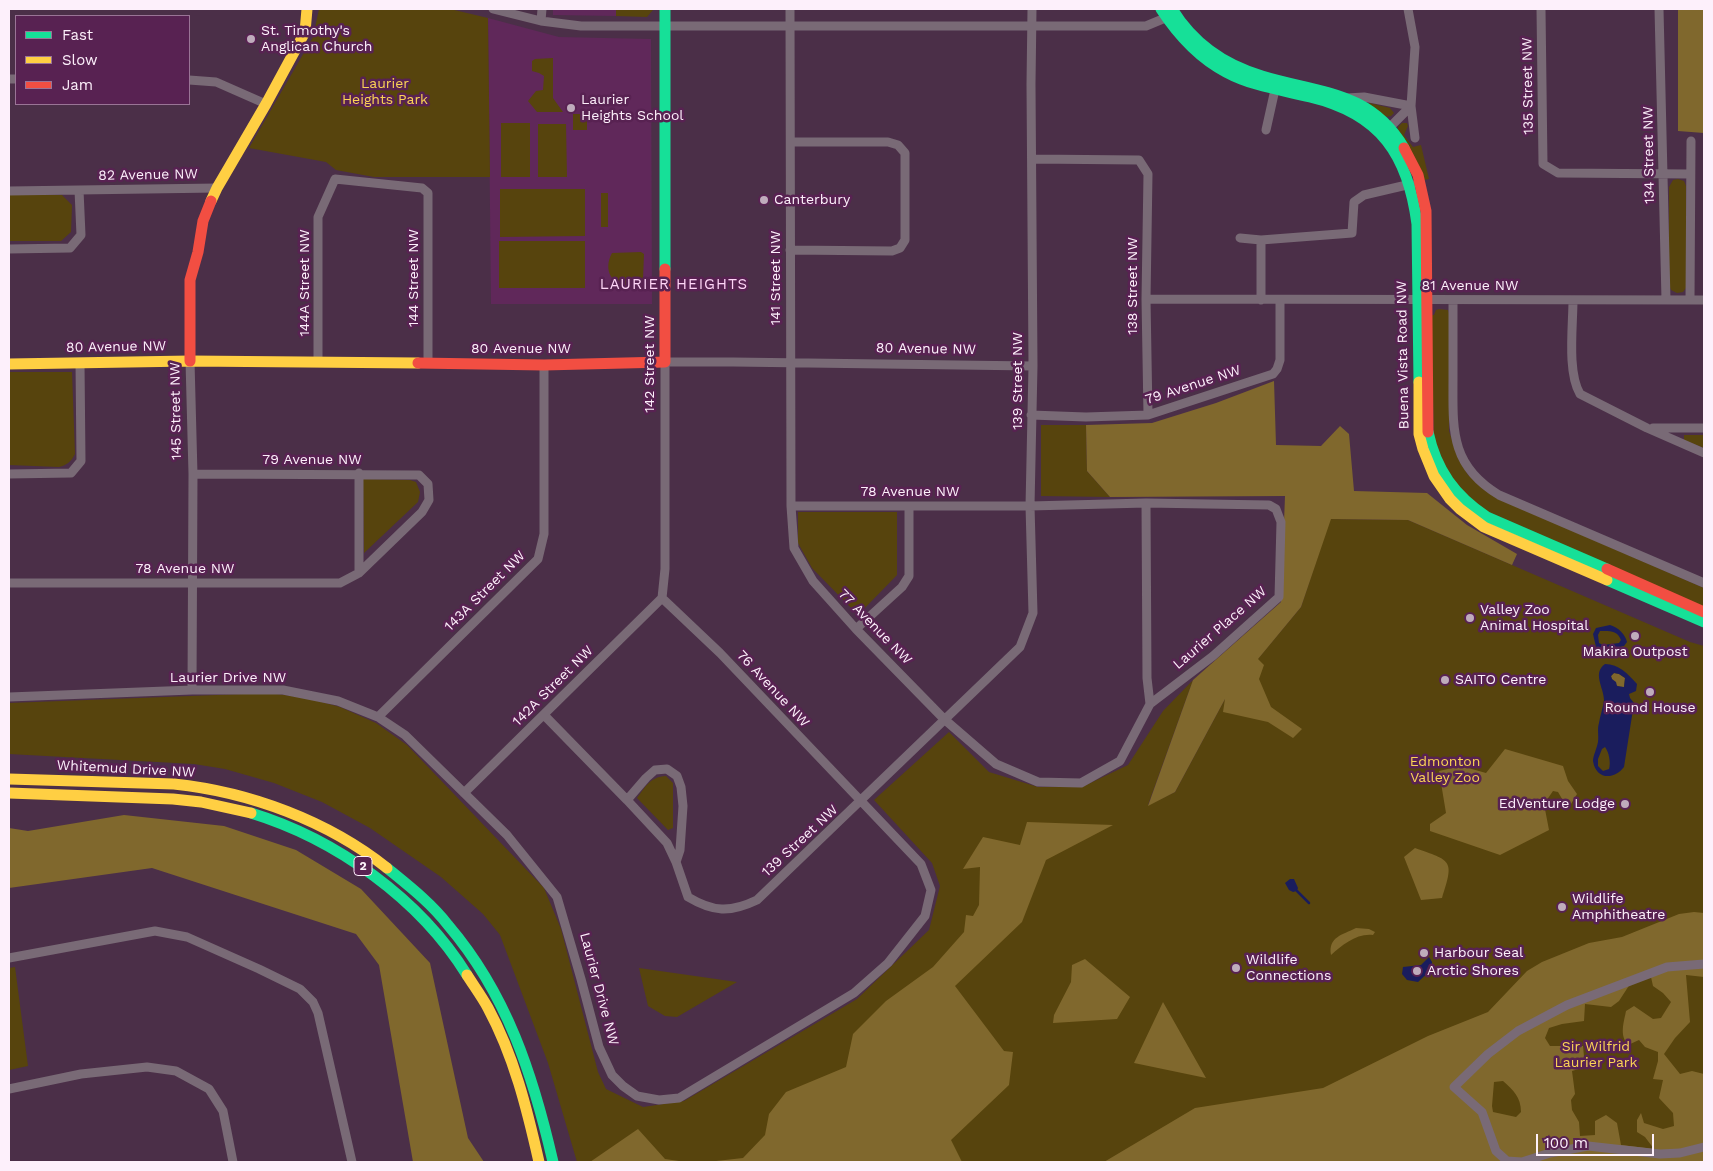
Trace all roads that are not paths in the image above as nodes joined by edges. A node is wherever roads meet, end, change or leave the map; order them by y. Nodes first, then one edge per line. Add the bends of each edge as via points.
1 (307, 9) edge
2 (494, 9) edge
3 (542, 9) edge
4 (665, 9) edge
5 (790, 9) edge
6 (1032, 9) edge
7 (1408, 9) edge
8 (1541, 9) edge
9 (1659, 9) edge
10 (1168, 12) edge
11 (541, 21) junction
12 (665, 26) junction
13 (790, 26) junction
14 (1031, 26) junction
15 (190, 80) edge
16 (1276, 85) junction
17 (1346, 98) junction
18 (266, 104) junction
19 (1411, 106) junction
20 (1266, 130) dead end
21 (1386, 131) junction
22 (1415, 138) dead end
23 (1691, 141) dead end
24 (791, 142) junction
25 (1032, 159) junction
26 (1663, 174) junction
27 (1690, 174) junction
28 (335, 179) joint
29 (1411, 184) junction
30 (217, 188) junction
31 (79, 190) junction
32 (9, 191) edge
33 (1240, 238) dead end
34 (1261, 240) junction
35 (9, 249) edge
36 (790, 250) junction
37 (1146, 299) junction
38 (1261, 300) junction
39 (1280, 300) junction
40 (1422, 300) junction
41 (1453, 300) junction
42 (1573, 300) junction
43 (1666, 300) junction
44 (1690, 300) junction
45 (1704, 300) edge
46 (190, 361) junction
47 (318, 361) junction
48 (664, 362) junction
49 (789, 362) junction
50 (80, 363) junction
51 (428, 363) junction
52 (9, 364) edge
53 (544, 365) junction
54 (1033, 366) junction
55 (1032, 415) junction
56 (1148, 415) junction
57 (1648, 428) junction
58 (1704, 428) edge
59 (1704, 453) edge
60 (9, 474) edge
61 (193, 474) junction
62 (359, 474) junction
63 (1146, 503) junction
64 (791, 506) junction
65 (909, 506) junction
66 (1030, 506) junction
67 (794, 548) joint
68 (359, 573) junction
69 (193, 582) junction
70 (9, 583) edge
71 (1704, 583) edge
72 (662, 598) junction
73 (1704, 612) edge
74 (1704, 622) edge
75 (856, 629) junction
76 (192, 690) junction
77 (9, 697) edge
78 (1150, 704) junction
79 (544, 714) junction
80 (378, 717) junction
81 (944, 719) junction
82 (9, 779) edge
83 (9, 793) edge
84 (22, 793) junction
85 (464, 794) junction
86 (9, 800) edge
87 (627, 800) junction
88 (861, 801) junction
89 (676, 862) junction
90 (9, 958) edge
91 (1704, 964) edge
92 (9, 1089) edge
93 (1704, 1147) edge
94 (233, 1162) edge
95 (352, 1162) edge
96 (539, 1162) edge
97 (553, 1162) edge

1 - 18 main road, 145 Street NW via 305,32
2 - 11 street
3 - 11 street
4 - 12 main road, 142 Street NW
5 - 13 street, 141 Street NW
6 - 14 street, 139 Street NW
7 - 19 street via 1415,47
8 - 26 street, 135 Street NW via 1543,164 1558,173
9 - 26 street, 134 Street NW
10 - 14 street via 1146,26
10 - 16 main road, Buena Vista Road NW via 1186,42 1216,66 1238,78
11 - 12 street via 581,26
12 - 13 street
12 - 48 main road, 142 Street NW
13 - 14 street
13 - 24 street, 141 Street NW
14 - 25 street, 139 Street NW
15 - 18 street via 216,82
16 - 17 main road, Buena Vista Road NW via 1320,90
16 - 20 street
16 - 21 main road, Buena Vista Road NW via 1340,106
17 - 19 street via 1364,97
17 - 21 main road, Buena Vista Road NW via 1372,113
18 - 30 main road, 145 Street NW
19 - 21 street
19 - 22 street
21 - 29 main road, Buena Vista Road NW
21 - 40 main road, Buena Vista Road NW via 1408,154 1422,186 1426,211
23 - 27 street
24 - 36 street, 141 Street NW
24 - 36 street via 898,144 905,153 905,240 900,248 892,251
25 - 37 street, 138 Street NW via 1139,160 1148,174
25 - 54 street, 139 Street NW
26 - 27 street
26 - 43 street, 134 Street NW
27 - 44 street
28 - 47 street, 144A Street NW via 318,217
28 - 51 street, 144 Street NW via 422,188 428,193
29 - 34 street via 1364,195 1354,202 1352,233
29 - 40 main road, Buena Vista Road NW via 1416,202
30 - 31 street, 82 Avenue NW
30 - 46 main road, 145 Street NW via 203,221 190,280
31 - 32 street, 82 Avenue NW
31 - 35 street, 82 Avenue NW via 81,235 70,248
33 - 34 street
34 - 38 street
36 - 49 street, 141 Street NW
37 - 38 street, 81 Avenue NW
37 - 56 street, 138 Street NW
38 - 39 street, 81 Avenue NW
39 - 40 street, 81 Avenue NW
39 - 56 street, 79 Avenue NW via 1280,360 1273,374
40 - 41 street, 81 Avenue NW
40 - 73 main road, Buena Vista Road NW via 1430,442 1441,471 1460,497 1492,520
40 - 74 main road, Buena Vista Road NW via 1419,434 1429,468 1447,498 1484,527
41 - 42 street, 81 Avenue NW
41 - 71 street via 1453,426 1460,451 1476,476 1500,495
42 - 43 street, 81 Avenue NW
42 - 57 street via 1574,385 1580,394
43 - 44 street, 81 Avenue NW
44 - 45 street, 81 Avenue NW
46 - 47 main road, 80 Avenue NW
46 - 50 main road, 80 Avenue NW
46 - 61 street, 145 Street NW
47 - 51 main road, 80 Avenue NW
48 - 49 street, 80 Avenue NW
48 - 53 main road, 80 Avenue NW
48 - 72 street, 142 Street NW via 665,569
49 - 54 street, 80 Avenue NW
49 - 64 street, 141 Street NW
50 - 52 main road, 80 Avenue NW
50 - 60 street via 81,461 71,473
51 - 53 main road, 80 Avenue NW
53 - 80 street, 143A Street NW via 544,534 538,559
54 - 55 street, 139 Street NW
55 - 56 street, 79 Avenue NW
55 - 66 street, 139 Street NW
57 - 58 street
57 - 59 street
61 - 62 street, 79 Avenue NW
61 - 69 street, 145 Street NW
62 - 68 street
62 - 68 street, 79 Avenue NW via 419,475 428,484 429,500 422,512
63 - 66 street, Laurier Place NW
63 - 78 street
63 - 78 street, Laurier Place NW via 1269,505 1276,509 1281,522 1279,596 1213,656
64 - 65 street, 78 Avenue NW
64 - 67 street, 141 Street NW
65 - 66 street, 78 Avenue NW
65 - 75 street via 909,576 902,587
66 - 81 street, 139 Street NW via 1033,613 1020,646
67 - 75 street, 77 Avenue NW via 813,581
68 - 69 street, 78 Avenue NW via 340,583
69 - 70 street, 78 Avenue NW
69 - 76 street, 145 Street NW
72 - 79 street, 142A Street NW
72 - 88 street, 76 Avenue NW via 720,653
75 - 81 street, 77 Avenue NW
76 - 77 street, Laurier Drive NW
76 - 80 street, Laurier Drive NW via 283,690 338,701
78 - 81 street, Laurier Place NW via 1120,761 1081,783 1038,782 996,764
79 - 85 street, 142A Street NW
79 - 87 street
80 - 85 street, Laurier Drive NW via 405,735
81 - 88 street
82 - 97 main road, Whitemud Drive NW / 2 via 152,783 221,792 304,818 343,838 388,868 450,927 494,990 527,1067
83 - 84 main road, Whitemud Drive NW / 2
84 - 86 main road
84 - 96 main road, Whitemud Drive NW / 2 via 178,799 222,806 266,818 306,834 362,866 428,923 458,959 479,992 510,1057
85 - 88 street, Laurier Drive NW via 507,835 557,897 599,1047 612,1075 637,1096 658,1100 679,1098 854,994 888,963 924,916 931,890 921,864
87 - 89 street via 667,843
87 - 89 street via 655,770 668,769 678,776 682,806 680,850
88 - 89 street, 139 Street NW via 757,900 741,908 723,910 704,906 688,897
90 - 95 street via 155,931 187,937 300,989 313,1002 318,1013
91 - 93 street via 1667,967 1567,1005 1518,1031 1454,1087 1482,1112 1496,1150 1507,1161 1522,1162 1588,1146 1660,1154 1680,1154
92 - 94 street via 81,1074 147,1066 176,1071 209,1089 222,1111

